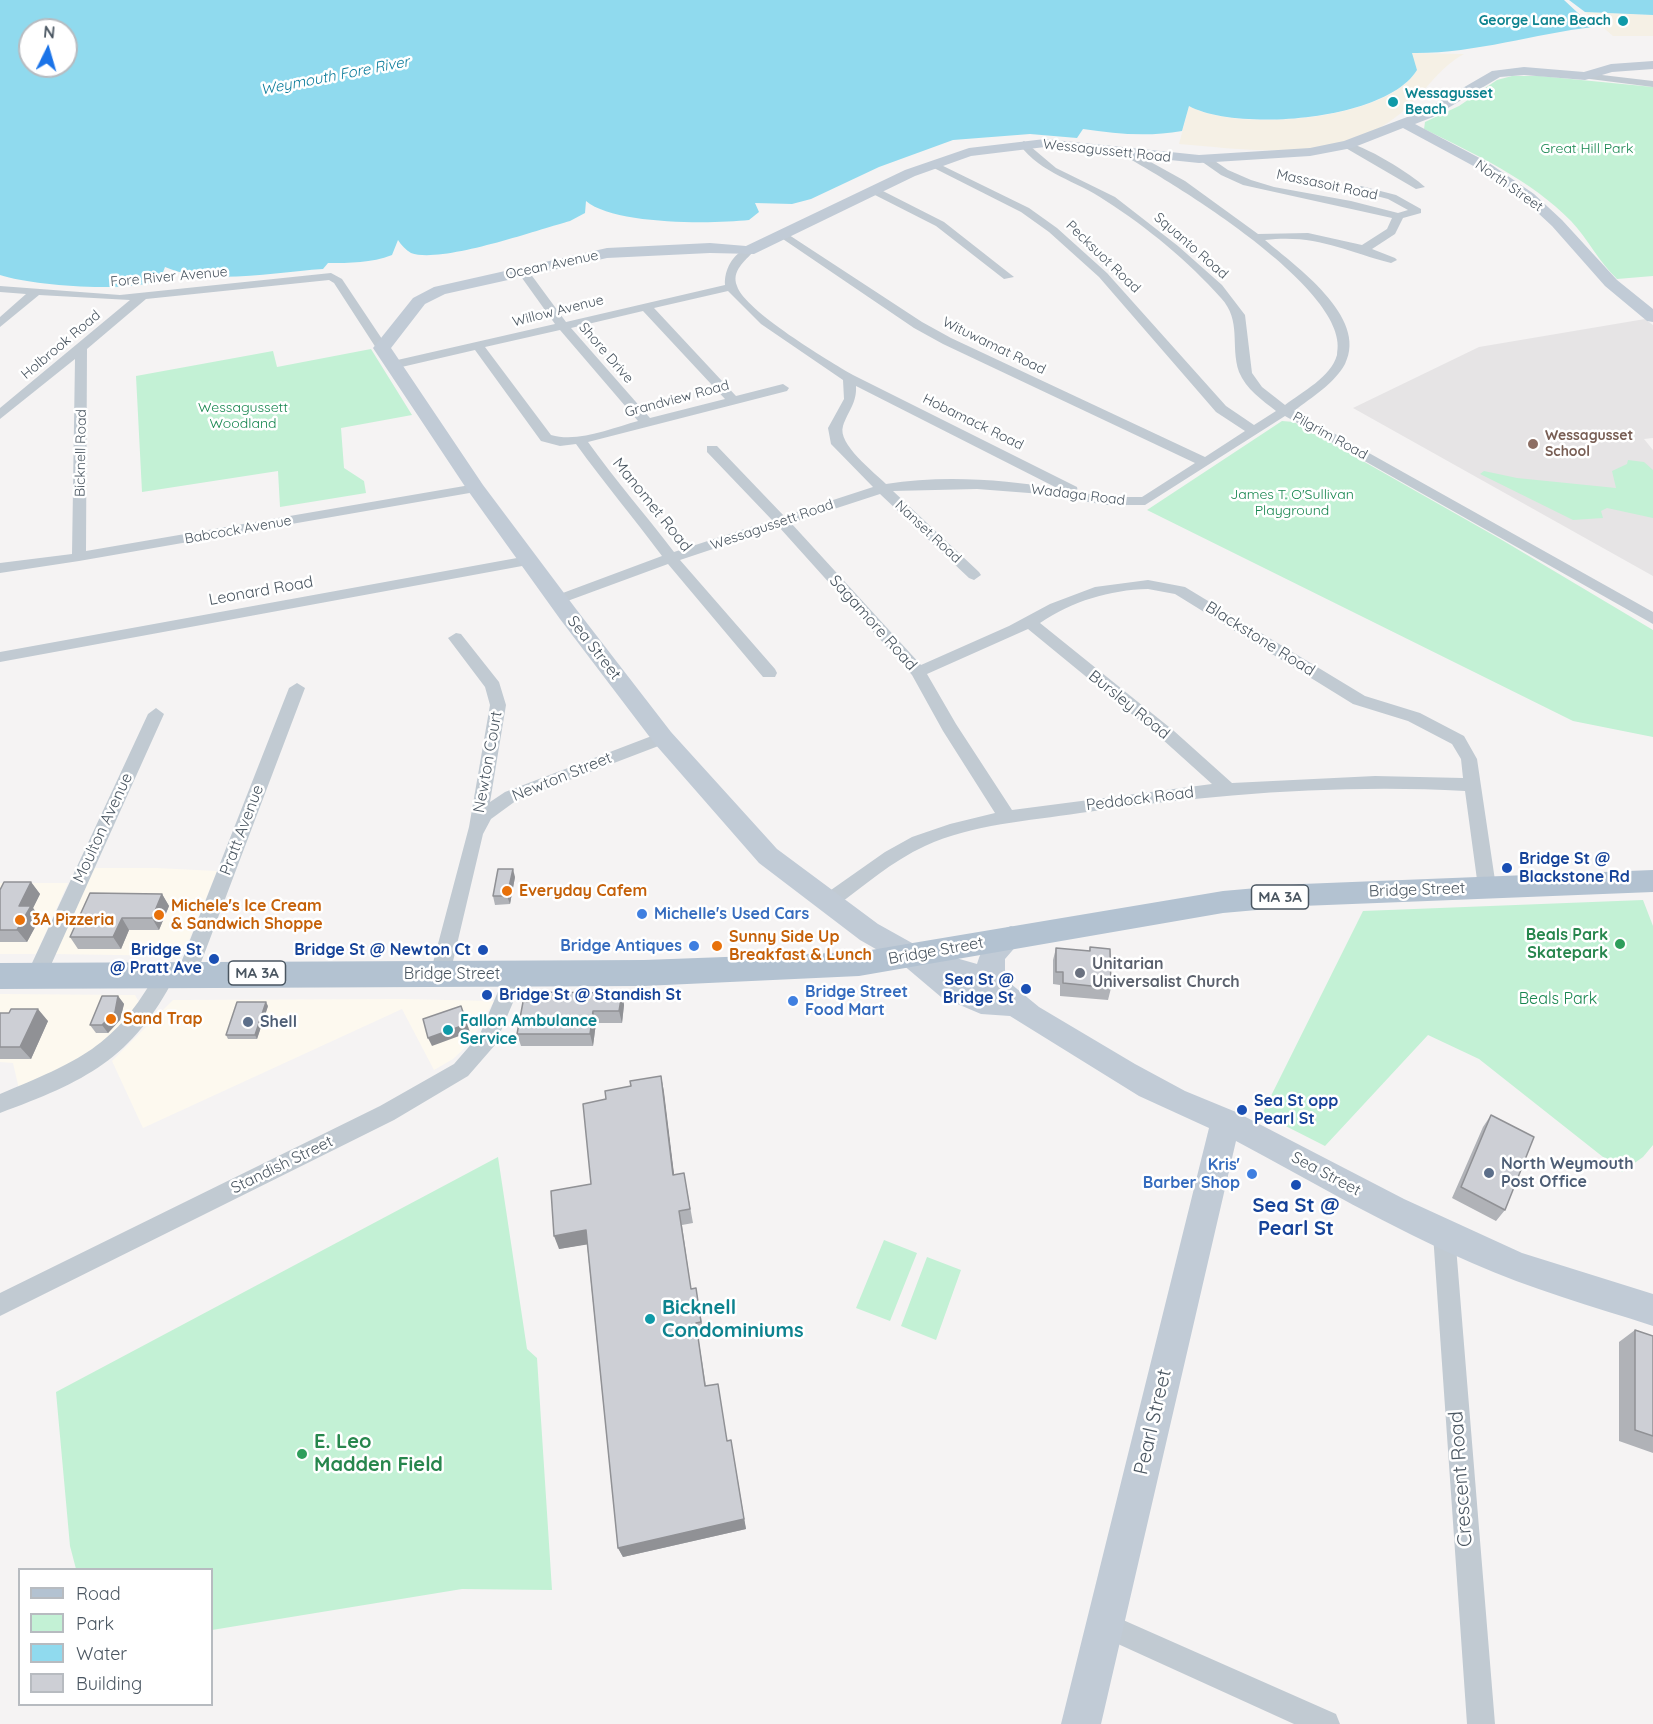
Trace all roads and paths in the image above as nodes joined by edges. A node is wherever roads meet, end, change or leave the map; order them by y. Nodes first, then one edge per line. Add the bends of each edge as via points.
1 (1653, 64) edge
2 (1585, 76) junction
3 (1653, 84) edge
4 (1403, 123) junction
5 (1024, 144) junction
6 (1347, 145) junction
7 (1125, 152) junction
8 (1205, 159) junction
9 (931, 164) junction
10 (1420, 187) dead end
11 (1362, 189) dead end
12 (874, 191) junction
13 (1398, 216) junction
14 (782, 235) junction
15 (1256, 238) junction
16 (1364, 248) junction
17 (748, 251) junction
18 (1391, 260) dead end
19 (524, 271) junction
20 (1008, 277) dead end
21 (338, 281) joint
22 (731, 286) junction
23 (0, 289) edge
24 (36, 292) junction
25 (141, 297) junction
26 (644, 305) junction
27 (1653, 317) edge
28 (0, 323) edge
29 (562, 325) junction
30 (478, 346) junction
31 (382, 348) junction
32 (81, 350) junction
33 (393, 365) junction
34 (849, 378) junction
35 (783, 388) dead end
36 (882, 395) junction
37 (850, 399) junction
38 (734, 400) junction
39 (1285, 411) junction
40 (0, 415) edge
41 (647, 423) junction
42 (1253, 431) junction
43 (580, 440) junction
44 (712, 449) dead end
45 (1205, 462) junction
46 (476, 488) junction
47 (881, 489) junction
48 (1082, 495) junction
49 (782, 522) junction
50 (79, 557) junction
51 (671, 558) junction
52 (528, 561) junction
53 (3, 572) edge
54 (974, 575) dead end
55 (557, 600) junction
56 (1653, 619) edge
57 (1030, 622) junction
58 (456, 638) dead end
59 (0, 657) edge
60 (918, 672) junction
61 (769, 673) dead end
62 (297, 688) dead end
63 (156, 714) dead end
64 (663, 738) junction
65 (1473, 785) junction
66 (1228, 789) junction
67 (1007, 818) junction
68 (476, 827) junction
69 (1653, 881) edge
70 (1487, 887) junction
71 (828, 902) junction
72 (1011, 937) junction
73 (912, 956) junction
74 (176, 974) junction
75 (440, 974) junction
76 (515, 974) junction
77 (0, 976) edge
78 (36, 976) junction
79 (1004, 996) junction
80 (0, 1104) edge
81 (1226, 1121) junction
82 (1444, 1234) junction
83 (0, 1305) edge
84 (1653, 1310) edge
85 (1105, 1625) junction
86 (1081, 1724) edge
87 (1326, 1724) edge
88 (1481, 1724) edge

1 - 2 street via 1611,68
2 - 3 street
2 - 4 street, Wessagussett Road via 1505,72
4 - 6 street, Wessagussett Road
4 - 27 street, North Street via 1484,166 1529,197 1611,283
5 - 7 street, Wessagussett Road
5 - 9 street, Wessagussett Road via 969,152
5 - 39 street, Squanto Road via 1036,161 1109,198 1210,281 1239,313 1243,331 1241,356 1249,380
6 - 8 street, Wessagussett Road via 1304,153
6 - 10 street
7 - 8 street, Wessagussett Road
7 - 15 street, Pilgrim Road via 1199,194
8 - 13 street, Massasoit Road via 1263,186
9 - 12 street, Wessagussett Road
9 - 42 street, Pecksuot Road via 1025,210 1053,230 1103,275 1221,409
11 - 13 street via 1392,196 1417,212
12 - 14 street, Wessagussett Road
12 - 20 street via 940,224
13 - 16 street via 1388,235
14 - 17 street, Wessagussett Road
14 - 45 street, Wituwamat Road via 946,341
15 - 16 street via 1293,233
15 - 39 street, Pilgrim Road via 1317,291 1343,332 1343,354 1334,370 1322,384
16 - 18 street
17 - 19 street, Ocean Avenue via 626,251
17 - 22 street via 735,263
19 - 29 street, Shore Drive
19 - 31 street, Ocean Avenue via 458,284 429,295 412,308
21 - 25 street, Fore River Avenue via 321,276
21 - 31 street, Sea Street
22 - 26 street, Willow Avenue
22 - 34 street via 764,319 825,365
23 - 24 street, Fore River Avenue
24 - 25 street, Fore River Avenue
24 - 28 street
25 - 32 street, Holbrook Road
26 - 29 street, Willow Avenue
26 - 38 street
29 - 30 street, Willow Avenue
29 - 41 street, Shore Drive
30 - 33 street, Willow Avenue
30 - 43 street, Grandview Road via 546,438 560,442
31 - 33 street, Sea Street
32 - 40 street, Holbrook Road
32 - 50 street, Bicknell Road
33 - 46 street, Sea Street
34 - 36 street, Hobamack Road
34 - 37 street
35 - 38 street, Grandview Road
36 - 37 street
36 - 48 street, Hobamack Road
37 - 47 street via 837,420 835,437
38 - 41 street, Grandview Road
39 - 42 street, Wadaga Road
39 - 56 street, Pilgrim Road
41 - 43 street, Grandview Road
42 - 45 street, Wadaga Road
43 - 51 street, Manomet Road
44 - 49 street, Sagamore Road
45 - 48 street, Wadaga Road via 1145,501 1106,501
46 - 50 street, Babcock Avenue
46 - 52 street, Sea Street
47 - 48 street, Wadaga Road via 940,484
47 - 49 street, Wessagussett Road
47 - 54 street, Nanset Road
49 - 51 street, Wessagussett Road
49 - 60 street, Sagamore Road
50 - 53 street, Babcock Avenue
51 - 55 street, Wessagussett Road
51 - 61 street, Manomet Road
52 - 55 street, Sea Street
52 - 59 street, Leonard Road
55 - 64 street, Sea Street
57 - 60 street, Blackstone Road
57 - 65 street, Blackstone Road via 1054,607 1111,588 1144,584 1180,590 1359,700 1414,717 1458,740 1469,759
57 - 66 street, Bursley Road
58 - 68 street, Newton Court via 493,686 498,705
60 - 67 street, Sagamore Road
62 - 74 street, Pratt Avenue
63 - 78 street, Moulton Avenue
64 - 68 street, Newton Street via 511,796 496,805
64 - 71 street, Sea Street via 768,856
65 - 66 street, Peddock Road via 1384,783
65 - 70 street, Blackstone Road
66 - 67 street, Peddock Road
67 - 71 street, Peddock Road via 931,836 910,845
68 - 75 street, Newton Street
69 - 70 main road, Bridge Street / MA 3A
70 - 72 main road, Bridge Street / MA 3A via 1223,902
71 - 73 street, Sea Street via 869,932
72 - 73 main road, Bridge Street / MA 3A
72 - 79 street via 995,950 989,974
73 - 76 main road, Bridge Street / MA 3A via 859,964
73 - 79 street, Sea Street via 964,995 981,1002
74 - 75 main road, Bridge Street / MA 3A
74 - 78 main road, Bridge Street / MA 3A
74 - 80 street, Pratt Avenue via 139,1023 107,1054
75 - 76 main road, Bridge Street / MA 3A
76 - 83 street, Standish Street via 488,1039 460,1070 387,1113
77 - 78 main road, Bridge Street / MA 3A
79 - 81 street, Sea Street via 1131,1075 1197,1111
81 - 82 street, Sea Street
81 - 85 street, Pearl Street
82 - 84 street, Sea Street via 1522,1268
82 - 88 street, Crescent Road
85 - 86 street, Pearl Street
85 - 87 street

